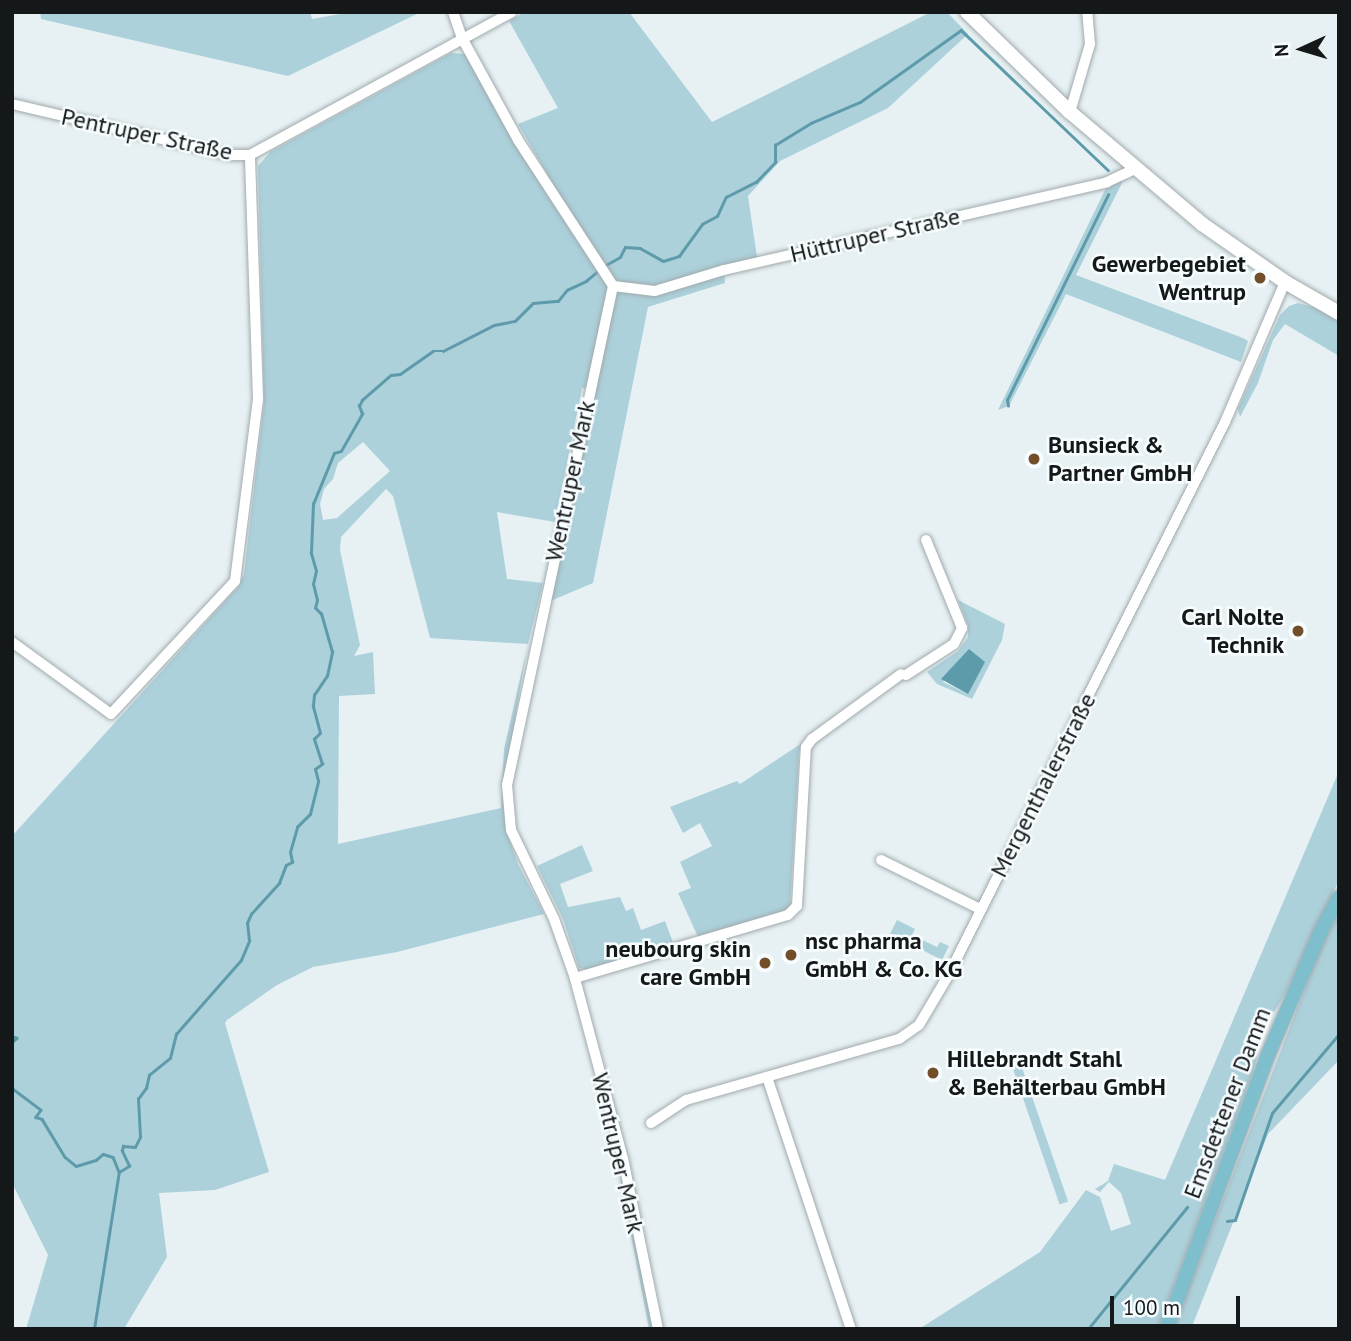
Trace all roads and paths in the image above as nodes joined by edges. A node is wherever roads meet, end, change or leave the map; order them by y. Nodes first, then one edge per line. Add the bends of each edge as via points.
1 (453, 12) edge
2 (512, 12) edge
3 (967, 12) edge
4 (1087, 12) edge
5 (462, 37) junction
6 (12, 104) edge
7 (1070, 112) junction
8 (250, 155) junction
9 (1135, 169) junction
10 (1285, 282) junction
11 (613, 286) junction
12 (1339, 313) edge
13 (926, 540) dead end
14 (12, 642) edge
15 (881, 860) dead end
16 (1339, 897) edge
17 (980, 909) junction
18 (575, 978) junction
19 (767, 1077) junction
20 (651, 1123) dead end
21 (657, 1329) edge
22 (851, 1329) edge
23 (1166, 1329) edge

1 - 5 street
2 - 5 street
3 - 7 main road
4 - 7 street via 1090,44
5 - 8 street, Pentruper Straße
5 - 11 street via 518,140
6 - 8 street, Pentruper Straße via 229,155
7 - 9 main road
8 - 14 street via 258,399 235,581 111,714
9 - 10 main road via 1213,233
9 - 11 street, Hüttruper Straße via 1107,182 724,270 655,291
10 - 12 main road
10 - 17 street, Mergenthalerstraße via 1225,422
11 - 18 street, Wentruper Mark via 507,785 511,831 554,919
13 - 18 street via 962,628 954,644 904,674 806,747 797,906 788,915
15 - 17 street
16 - 23 main road, Emsdettener Damm via 1268,1057
17 - 19 street, Mergenthalerstraße via 948,976 912,1031 899,1039
18 - 21 street, Wentruper Mark via 623,1159
19 - 20 street, Mergenthalerstraße via 686,1100
19 - 22 street

